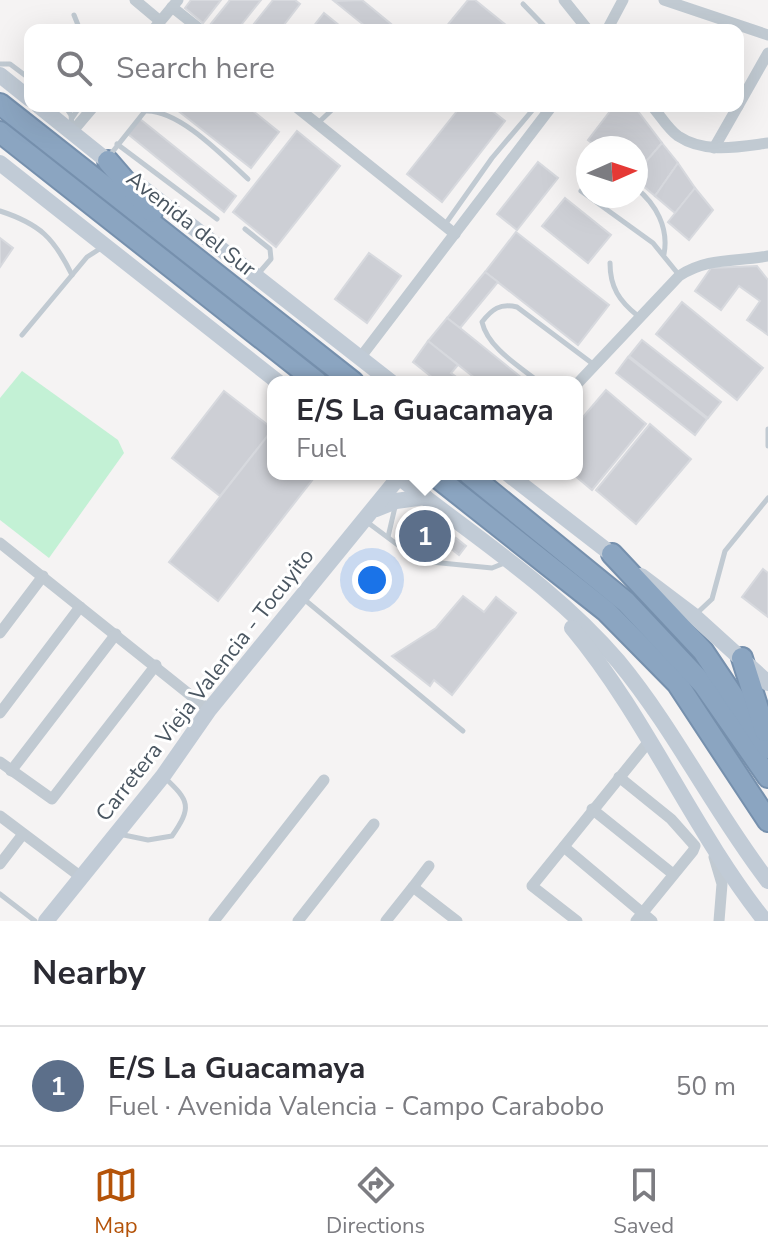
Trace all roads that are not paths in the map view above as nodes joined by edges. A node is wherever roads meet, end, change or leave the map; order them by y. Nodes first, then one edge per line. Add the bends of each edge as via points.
1 (135, 0) edge
2 (564, 0) edge
3 (623, 0) edge
4 (664, 0) edge
5 (175, 4) edge
6 (523, 4) dead end
7 (74, 15) dead end
8 (78, 24) edge
9 (155, 24) edge
10 (159, 24) edge
11 (195, 24) edge
12 (542, 24) edge
13 (583, 24) edge
14 (610, 24) edge
15 (735, 24) edge
16 (744, 27) edge
17 (768, 35) edge
18 (768, 53) edge
19 (0, 64) edge
20 (24, 74) edge
21 (0, 75) edge
22 (24, 94) edge
23 (744, 95) edge
24 (0, 104) edge
25 (49, 112) edge
26 (70, 112) edge
27 (77, 112) edge
28 (87, 112) edge
29 (144, 112) edge
30 (161, 112) edge
31 (303, 112) edge
32 (330, 112) edge
33 (531, 112) edge
34 (547, 112) edge
35 (657, 112) edge
36 (735, 112) edge
37 (318, 124) junction
38 (72, 125) junction
39 (0, 132) edge
40 (768, 143) edge
41 (714, 148) junction
42 (112, 153) junction
43 (0, 163) edge
44 (248, 179) dead end
45 (648, 199) edge
46 (605, 208) edge
47 (0, 211) edge
48 (217, 219) dead end
49 (444, 227) junction
50 (245, 229) dead end
51 (455, 234) junction
52 (105, 246) junction
53 (183, 249) junction
54 (664, 255) junction
55 (768, 256) edge
56 (610, 263) dead end
57 (72, 275) junction
58 (679, 276) junction
59 (255, 278) junction
60 (638, 317) junction
61 (22, 335) dead end
62 (360, 358) junction
63 (593, 364) junction
64 (270, 376) edge
65 (309, 376) edge
66 (345, 376) edge
67 (383, 376) edge
68 (531, 376) edge
69 (583, 376) edge
70 (768, 429) edge
71 (768, 446) edge
72 (394, 480) edge
73 (402, 480) edge
74 (441, 480) edge
75 (476, 480) edge
76 (516, 480) edge
77 (425, 497) junction
78 (768, 498) edge
79 (396, 501) junction
80 (370, 515) junction
81 (388, 537) junction
82 (2, 550) edge
83 (612, 554) junction
84 (508, 562) junction
85 (43, 576) junction
86 (536, 583) junction
87 (301, 597) junction
88 (80, 607) junction
89 (694, 616) junction
90 (0, 633) edge
91 (116, 634) junction
92 (742, 658) junction
93 (156, 665) junction
94 (768, 683) edge
95 (209, 710) junction
96 (0, 713) edge
97 (463, 731) dead end
98 (650, 740) junction
99 (768, 745) edge
100 (0, 762) edge
101 (11, 771) junction
102 (163, 776) junction
103 (619, 777) junction
104 (768, 777) edge
105 (324, 780) dead end
106 (592, 809) junction
107 (0, 816) edge
108 (768, 821) edge
109 (374, 824) dead end
110 (116, 833) junction
111 (23, 834) junction
112 (709, 842) junction
113 (564, 847) junction
114 (0, 864) edge
115 (429, 866) dead end
116 (673, 874) junction
117 (81, 877) junction
118 (768, 881) edge
119 (413, 887) junction
120 (0, 894) edge
121 (643, 918) edge
122 (45, 920) edge
123 (214, 921) edge
124 (298, 921) edge
125 (386, 921) edge
126 (457, 921) edge
127 (577, 921) edge
128 (719, 921) edge
129 (765, 921) edge

1 - 9 street
2 - 13 street
3 - 14 street
4 - 15 street
5 - 10 street
5 - 11 street
6 - 12 lane
7 - 8 lane
16 - 17 street
18 - 23 street
19 - 20 lane via 10,64
21 - 22 street
24 - 53 highway, Avenida del Sur
25 - 38 street
26 - 38 lane
27 - 38 lane
28 - 38 street
29 - 42 lane
30 - 44 lane
31 - 37 street
32 - 37 lane
33 - 49 lane
34 - 51 street
35 - 41 street via 677,135
36 - 41 street
37 - 49 street
38 - 42 street
39 - 65 highway, Avenida del Sur
40 - 41 street
42 - 48 lane
42 - 53 highway
42 - 59 street
43 - 52 street
45 - 54 lane via 664,227
46 - 54 lane
47 - 57 lane via 49,236
49 - 51 street
50 - 59 lane via 270,249 271,259
51 - 62 street
52 - 57 lane
52 - 64 street
53 - 66 highway, Avenida del Sur
54 - 58 lane
55 - 58 street via 710,261
56 - 60 lane via 610,282
57 - 61 lane
58 - 60 street
59 - 62 street
60 - 63 street
62 - 67 street
63 - 68 lane via 517,307 492,309 482,322 484,331
63 - 69 street
70 - 71 lane
72 - 80 street, Carretera Vieja Valencia - Tocuyito
73 - 77 street
74 - 108 highway via 606,611 677,683
75 - 104 highway via 626,602 704,685
76 - 83 street
77 - 79 street
77 - 84 street
78 - 89 lane via 725,551 712,599
79 - 80 street
79 - 81 lane
80 - 81 lane
80 - 87 street, Carretera Vieja Valencia - Tocuyito
81 - 84 lane via 431,562 492,568
82 - 85 street
83 - 89 street
83 - 99 highway via 703,651
84 - 86 street
85 - 88 street
85 - 90 street
86 - 98 street via 595,656
86 - 118 street via 617,660
87 - 95 street, Carretera Vieja Valencia - Tocuyito
87 - 97 lane
88 - 91 street
88 - 96 street
89 - 92 street
91 - 93 street
91 - 101 street
92 - 94 street
92 - 99 highway
93 - 95 street
93 - 101 street via 52,799
95 - 102 street, Carretera Vieja Valencia - Tocuyito
98 - 103 street
98 - 112 street
100 - 101 street
102 - 110 street, Carretera Vieja Valencia - Tocuyito
102 - 110 lane via 185,798 183,820 172,836 148,840
103 - 106 street
103 - 116 street via 695,846
105 - 123 street
106 - 113 street
106 - 116 street
107 - 111 street
109 - 124 street
110 - 117 street, Carretera Vieja Valencia - Tocuyito
111 - 114 street
111 - 117 street
112 - 128 street via 722,884
112 - 129 street
113 - 121 street
113 - 127 street via 532,886
115 - 119 street
116 - 121 street
117 - 122 street, Carretera Vieja Valencia - Tocuyito
119 - 125 street
119 - 126 street
120 - 122 lane

